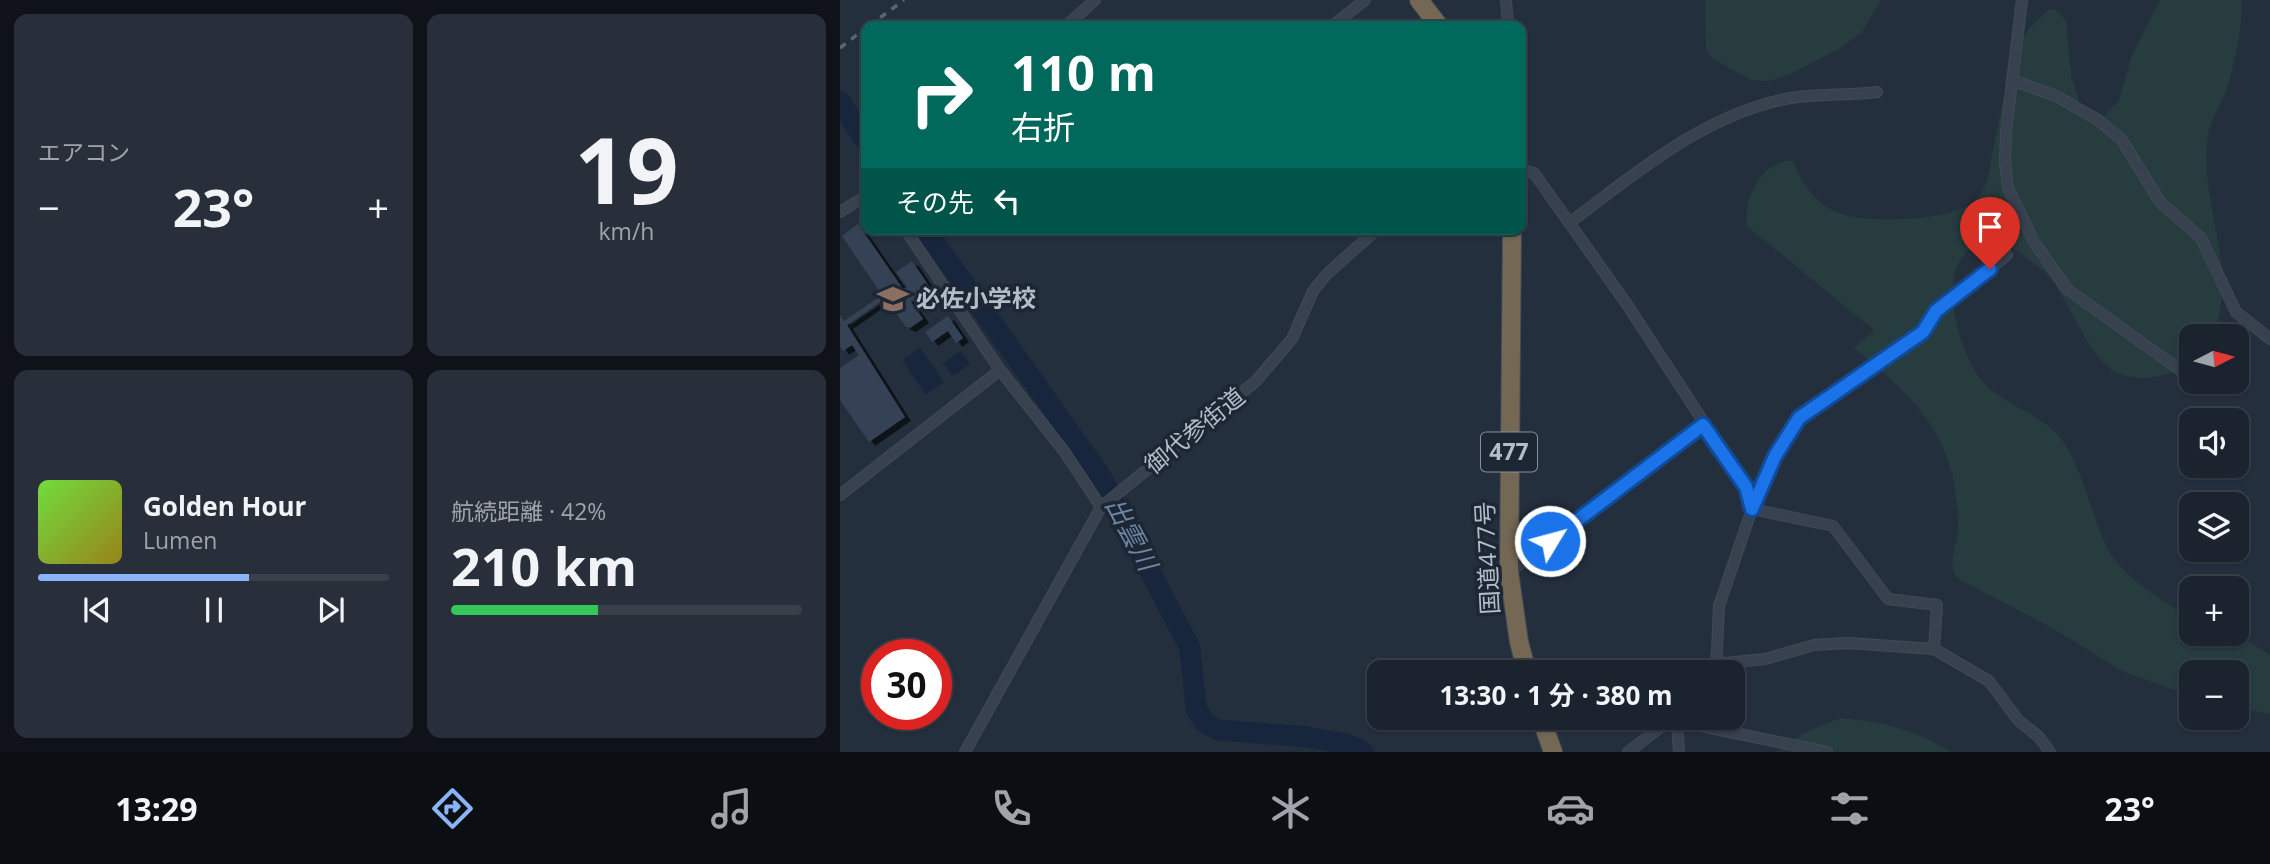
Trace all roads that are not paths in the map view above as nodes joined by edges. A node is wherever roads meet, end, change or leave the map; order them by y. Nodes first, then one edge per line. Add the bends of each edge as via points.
1 (1096, 0) edge
2 (1366, 0) edge
3 (1419, 0) edge
4 (1506, 0) edge
5 (2022, 0) edge
6 (1072, 21) edge
7 (1339, 21) edge
8 (1435, 21) edge
9 (1508, 21) edge
10 (2012, 80) junction
11 (1877, 92) dead end
12 (1526, 171) edge
13 (861, 199) edge
14 (840, 212) edge
15 (1569, 223) junction
16 (909, 235) edge
17 (1371, 235) edge
18 (1512, 235) edge
19 (2007, 255) dead end
20 (2270, 339) edge
21 (1000, 370) junction
22 (2179, 370) edge
23 (1703, 425) junction
24 (840, 495) edge
25 (1104, 504) junction
26 (1752, 509) junction
27 (1508, 572) junction
28 (1934, 649) junction
29 (1524, 660) edge
30 (1716, 660) edge
31 (1745, 663) edge
32 (1545, 730) edge
33 (1657, 730) edge
34 (1677, 730) edge
35 (1718, 730) edge
36 (965, 752) edge
37 (1553, 752) edge
38 (1628, 752) edge
39 (1679, 752) edge
40 (1827, 752) edge
41 (2050, 752) edge

1 - 6 street
2 - 7 street
3 - 8 highway
4 - 9 street
5 - 10 street
10 - 20 street via 2056,96 2122,140 2160,202 2201,238 2236,312
10 - 22 street via 2005,162 2008,188 2034,242 2067,289
11 - 15 street via 1800,97 1735,114 1675,144
12 - 15 street via 1534,173
13 - 14 street
15 - 23 street
16 - 21 street
17 - 25 street, 御代参街道 via 1320,283 1292,340 1256,381
18 - 27 highway, 国道477号 / 477
19 - 26 street via 1936,311 1923,332 1799,418 1775,456
21 - 24 street
21 - 25 street
23 - 26 street via 1746,487
23 - 27 street
25 - 36 street, 御代参街道
26 - 28 street via 1833,526 1888,599 1937,605
26 - 30 street via 1719,606
27 - 29 highway, 国道477号 / 477
28 - 31 street via 1814,645
28 - 41 street via 1989,681
32 - 37 highway
33 - 38 street
34 - 39 street
35 - 40 street

